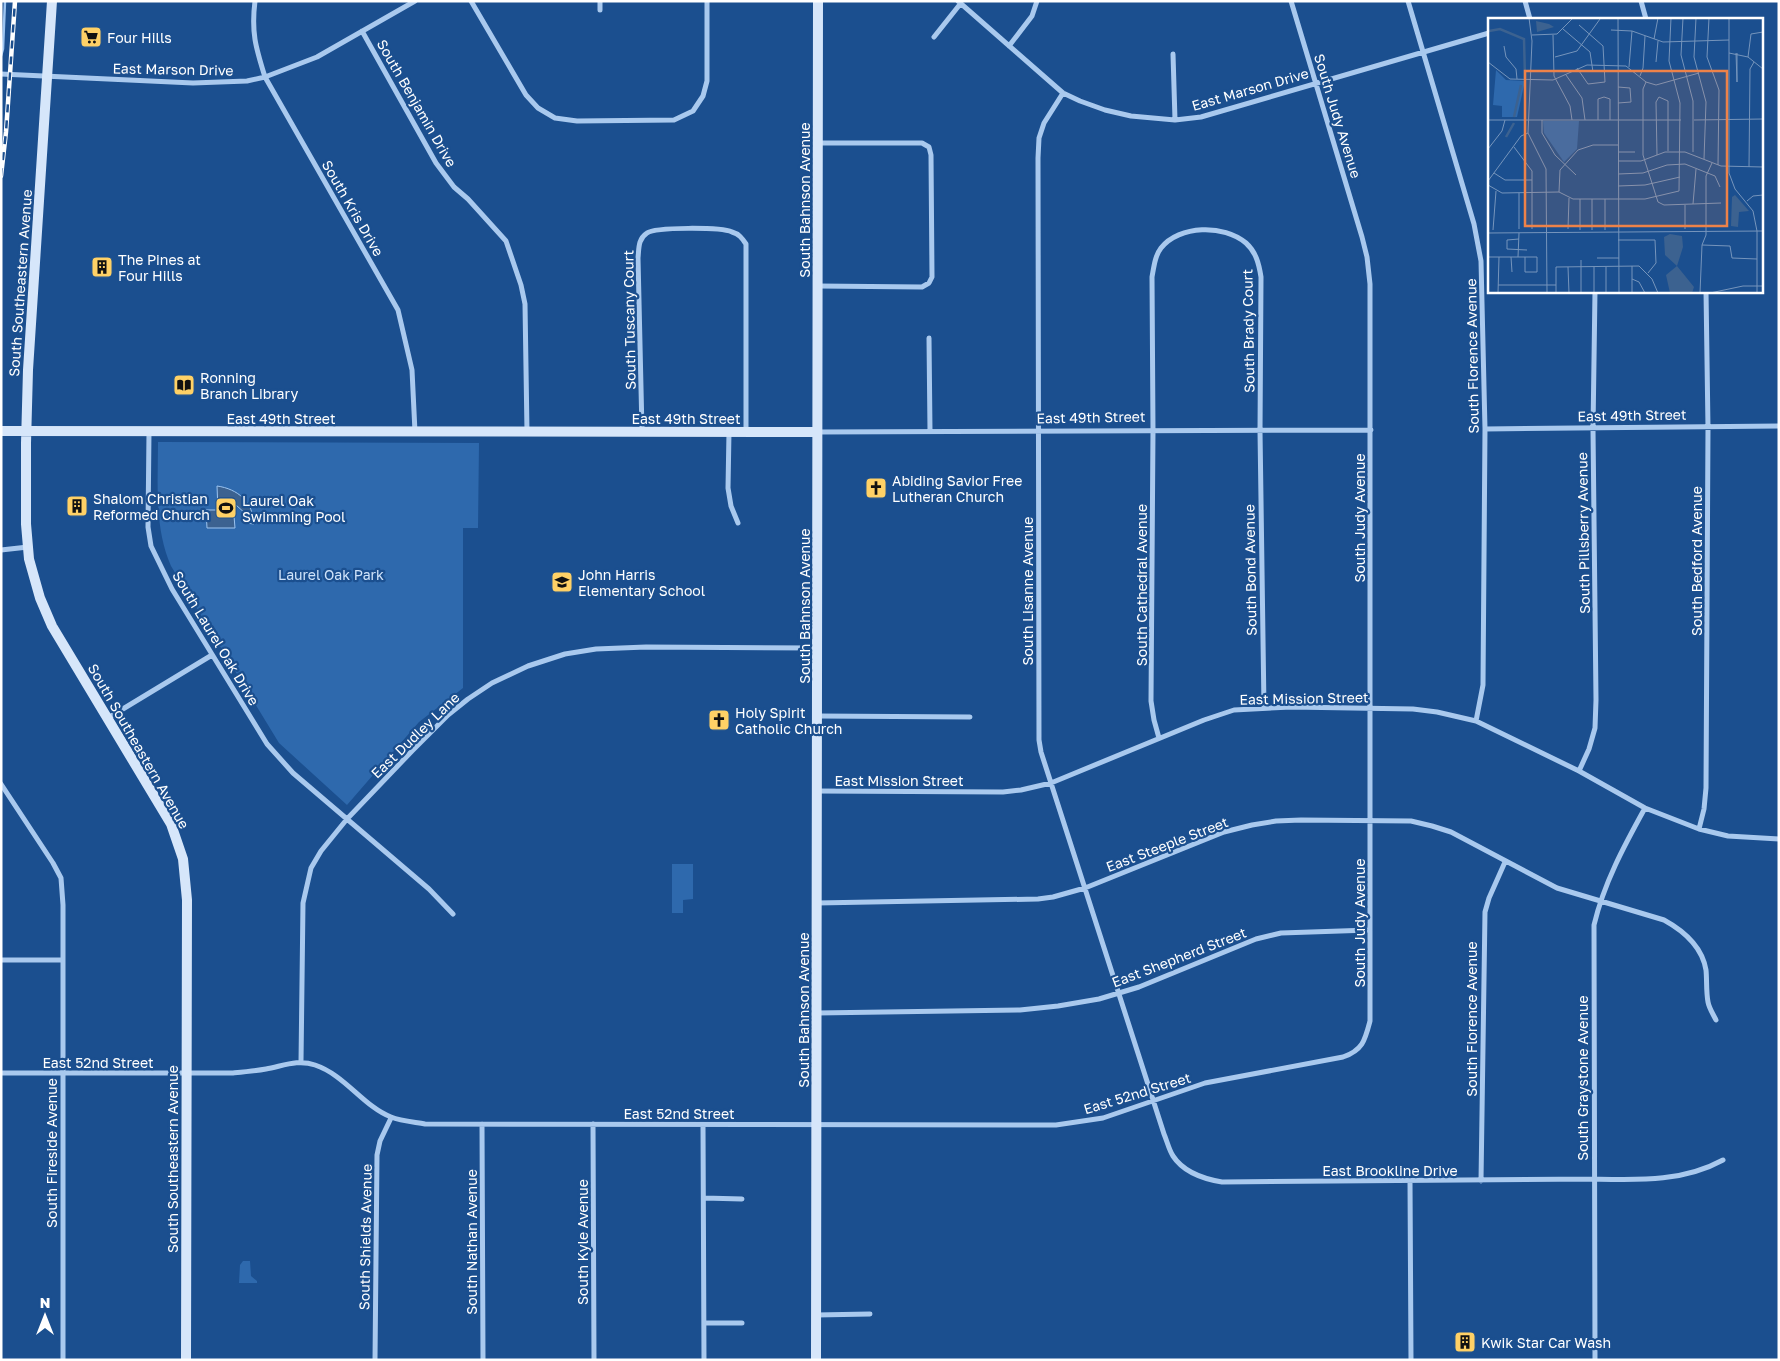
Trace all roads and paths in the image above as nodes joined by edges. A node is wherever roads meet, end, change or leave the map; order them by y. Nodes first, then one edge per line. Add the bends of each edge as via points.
1 (52, 1) edge
2 (255, 1) edge
3 (415, 1) edge
4 (471, 1) edge
5 (600, 1) edge
6 (707, 1) edge
7 (818, 1) edge
8 (1037, 1) edge
9 (1291, 1) edge
10 (1408, 1) edge
11 (1525, 1) edge
12 (1641, 1) edge
13 (960, 2) edge
14 (600, 10) dead end
15 (1530, 18) edge
16 (1646, 18) edge
17 (362, 32) junction
18 (1488, 33) edge
19 (934, 37) dead end
20 (1009, 46) junction
21 (1423, 52) junction
22 (1173, 54) dead end
23 (1, 74) edge
24 (48, 76) junction
25 (266, 77) junction
26 (1316, 82) junction
27 (1063, 93) junction
28 (1175, 120) junction
29 (818, 143) junction
30 (818, 286) junction
31 (1595, 292) edge
32 (1706, 292) edge
33 (929, 338) dead end
34 (1779, 426) edge
35 (1708, 428) junction
36 (1485, 429) junction
37 (1593, 429) junction
38 (1153, 430) junction
39 (1371, 430) junction
40 (1, 431) edge
41 (26, 431) junction
42 (149, 431) junction
43 (930, 431) junction
44 (1260, 431) junction
45 (415, 432) junction
46 (527, 432) junction
47 (642, 432) junction
48 (729, 432) junction
49 (746, 432) junction
50 (817, 432) junction
51 (1038, 432) junction
52 (738, 523) dead end
53 (28, 547) junction
54 (1, 550) edge
55 (818, 648) junction
56 (212, 655) junction
57 (1264, 708) junction
58 (1371, 708) junction
59 (818, 716) junction
60 (970, 717) dead end
61 (107, 718) junction
62 (1476, 721) junction
63 (1159, 738) junction
64 (1580, 771) junction
65 (1051, 783) junction
66 (2, 788) edge
67 (817, 791) junction
68 (1645, 808) junction
69 (347, 819) junction
70 (1370, 820) junction
71 (1699, 829) junction
72 (1779, 839) edge
73 (1504, 862) junction
74 (1085, 888) junction
75 (1600, 902) junction
76 (817, 903) junction
77 (454, 914) dead end
78 (1370, 930) junction
79 (1, 960) edge
80 (63, 960) junction
81 (1119, 993) junction
82 (817, 1013) junction
83 (1716, 1020) dead end
84 (1362, 1045) joint
85 (1137, 1050) joint
86 (301, 1062) junction
87 (1, 1073) edge
88 (63, 1073) junction
89 (186, 1073) junction
90 (1154, 1101) junction
91 (391, 1118) junction
92 (482, 1124) junction
93 (594, 1124) junction
94 (817, 1124) junction
95 (704, 1125) junction
96 (1724, 1160) dead end
97 (1594, 1179) junction
98 (1410, 1181) junction
99 (1482, 1181) junction
100 (704, 1198) junction
101 (742, 1199) dead end
102 (816, 1314) junction
103 (870, 1314) dead end
104 (704, 1323) junction
105 (742, 1323) dead end
106 (62, 1360) edge
107 (186, 1360) edge
108 (375, 1360) edge
109 (482, 1360) edge
110 (594, 1360) edge
111 (704, 1360) edge
112 (816, 1360) edge
113 (1411, 1360) edge
114 (1595, 1360) edge

1 - 24 street, South Southeastern Avenue
2 - 25 street, South Kris Drive via 254,43
3 - 17 street, East Marson Drive
4 - 6 street via 526,95 538,108 555,118 577,121 674,120 693,111 703,96 707,81
5 - 14 street
7 - 29 street, South Bahnson Avenue
8 - 20 street via 1032,16
9 - 26 street, South Judy Avenue
10 - 21 street, South Florence Avenue
11 - 15 street
12 - 16 street
13 - 19 street
13 - 20 street, East Marson Drive
17 - 25 street, East Marson Drive via 317,57
17 - 46 street, South Benjamin Drive via 436,163 454,188 506,241 525,304
18 - 21 street, East Marson Drive
20 - 27 street, East Marson Drive
21 - 26 street, East Marson Drive
21 - 36 street, South Florence Avenue via 1474,224 1481,261
22 - 28 street
23 - 24 street, East Marson Drive
24 - 25 street, East Marson Drive via 193,83
24 - 41 street, South Southeastern Avenue
25 - 45 street, South Kris Drive via 398,310 412,370
26 - 28 street, East Marson Drive via 1238,107
26 - 39 street, South Judy Avenue via 1367,256
27 - 28 street, East Marson Drive via 1105,110
27 - 51 street, South Lisanne Avenue via 1044,123 1039,138
29 - 30 street, South Bahnson Avenue
29 - 30 street via 922,143 929,147 932,276 922,287
30 - 50 street, South Bahnson Avenue
31 - 37 street, South Pillsberry Avenue
32 - 35 street, South Bedford Avenue
33 - 43 street
34 - 35 street, East 49th Street
35 - 37 street, East 49th Street
35 - 71 street, South Bedford Avenue via 1706,788
36 - 37 street, East 49th Street
36 - 62 street, South Florence Avenue via 1483,685
37 - 64 street, South Pillsberry Avenue via 1595,728
38 - 44 street, East 49th Street
38 - 44 street, South Brady Court via 1151,293 1155,260 1160,249 1175,236 1206,230 1238,237 1247,244 1259,263
38 - 51 street, East 49th Street
38 - 63 street, South Cathedral Avenue via 1151,701
39 - 44 street, East 49th Street
39 - 58 street, South Judy Avenue
40 - 41 street, East 49th Street
41 - 42 street, East 49th Street
41 - 53 street, South Southeastern Avenue
42 - 45 street, East 49th Street
42 - 56 street, South Laurel Oak Drive via 148,527 151,546 172,589
43 - 50 street, East 49th Street
43 - 51 street, East 49th Street
44 - 57 street, South Bond Avenue
45 - 46 street, East 49th Street
46 - 47 street, East 49th Street
47 - 48 street, East 49th Street
47 - 49 street, South Tuscany Court via 639,242 649,232 695,229 734,232 746,244
48 - 49 street, East 49th Street
48 - 52 street via 728,488
49 - 50 street, East 49th Street
50 - 55 street, South Bahnson Avenue
51 - 65 street, South Lisanne Avenue via 1039,740
53 - 54 street
53 - 61 street, South Southeastern Avenue via 32,574 44,609
55 - 59 street, South Bahnson Avenue
55 - 69 street, East Dudley Lane via 596,649 564,654 528,666 492,683 448,715
56 - 61 street
56 - 69 street, South Laurel Oak Drive via 267,744 293,773
57 - 58 street, East Mission Street
57 - 63 street, East Mission Street via 1234,710
58 - 62 street, East Mission Street via 1437,712
58 - 70 street, South Judy Avenue
59 - 60 street
59 - 67 street, South Bahnson Avenue
61 - 89 street, South Southeastern Avenue via 171,824 183,859 187,900
62 - 64 street, East Mission Street
63 - 65 street, East Mission Street
64 - 68 street, East Mission Street
65 - 67 street, East Mission Street via 1003,792
65 - 74 street, South Lisanne Avenue
66 - 80 street, South Fireside Avenue via 61,878
67 - 76 street, South Bahnson Avenue
68 - 71 street, East Mission Street
68 - 75 street, South Graystone Avenue via 1618,857
69 - 77 street, South Laurel Oak Drive
69 - 86 street, East Dudley Lane via 314,861 304,893
70 - 73 street, East Steeple Street via 1432,826 1451,832
70 - 74 street, East Steeple Street via 1301,820 1252,825 1224,832
70 - 78 street, South Judy Avenue
71 - 72 street, East Mission Street via 1742,838
73 - 75 street, East Steeple Street via 1556,888
73 - 99 street, South Florence Avenue via 1485,912
74 - 76 street, East Steeple Street via 1023,901
74 - 81 street, South Lisanne Avenue
75 - 83 street, East Steeple Street via 1664,920 1696,945 1706,971 1708,1004
75 - 97 street, South Graystone Avenue via 1593,942
76 - 82 street, South Bahnson Avenue
78 - 81 street, East Shepherd Street via 1281,933
78 - 84 street, South Judy Avenue via 1370,1021
79 - 80 street
80 - 88 street, South Fireside Avenue
81 - 82 street, East Shepherd Street via 1099,999 1020,1010
81 - 85 street, South Lisanne Avenue
82 - 94 street, South Bahnson Avenue
84 - 90 street, East 52nd Street via 1343,1057 1205,1083
85 - 90 street, East Brookline Drive
86 - 89 street, East 52nd Street via 252,1072
86 - 91 street, East 52nd Street via 332,1072
87 - 88 street, East 52nd Street
88 - 89 street, East 52nd Street
88 - 106 street, South Fireside Avenue
89 - 107 street, South Southeastern Avenue
90 - 94 street, East 52nd Street via 1103,1118 1056,1125
90 - 98 street, East Brookline Drive via 1174,1157 1201,1178 1222,1182
91 - 92 street, East 52nd Street via 425,1124
91 - 108 street, South Shields Avenue via 377,1156
92 - 93 street, East 52nd Street
92 - 109 street, South Nathan Avenue
93 - 95 street, East 52nd Street
93 - 110 street, South Kyle Avenue
94 - 95 street, East 52nd Street
94 - 102 street, South Bahnson Avenue
95 - 100 street
96 - 97 street, East Brookline Drive via 1692,1174 1664,1179
97 - 99 street, East Brookline Drive
97 - 114 street, South Graystone Avenue
98 - 99 street, East Brookline Drive
98 - 113 street
100 - 101 street
100 - 104 street
102 - 103 street
102 - 112 street, South Bahnson Avenue
104 - 105 street
104 - 111 street

